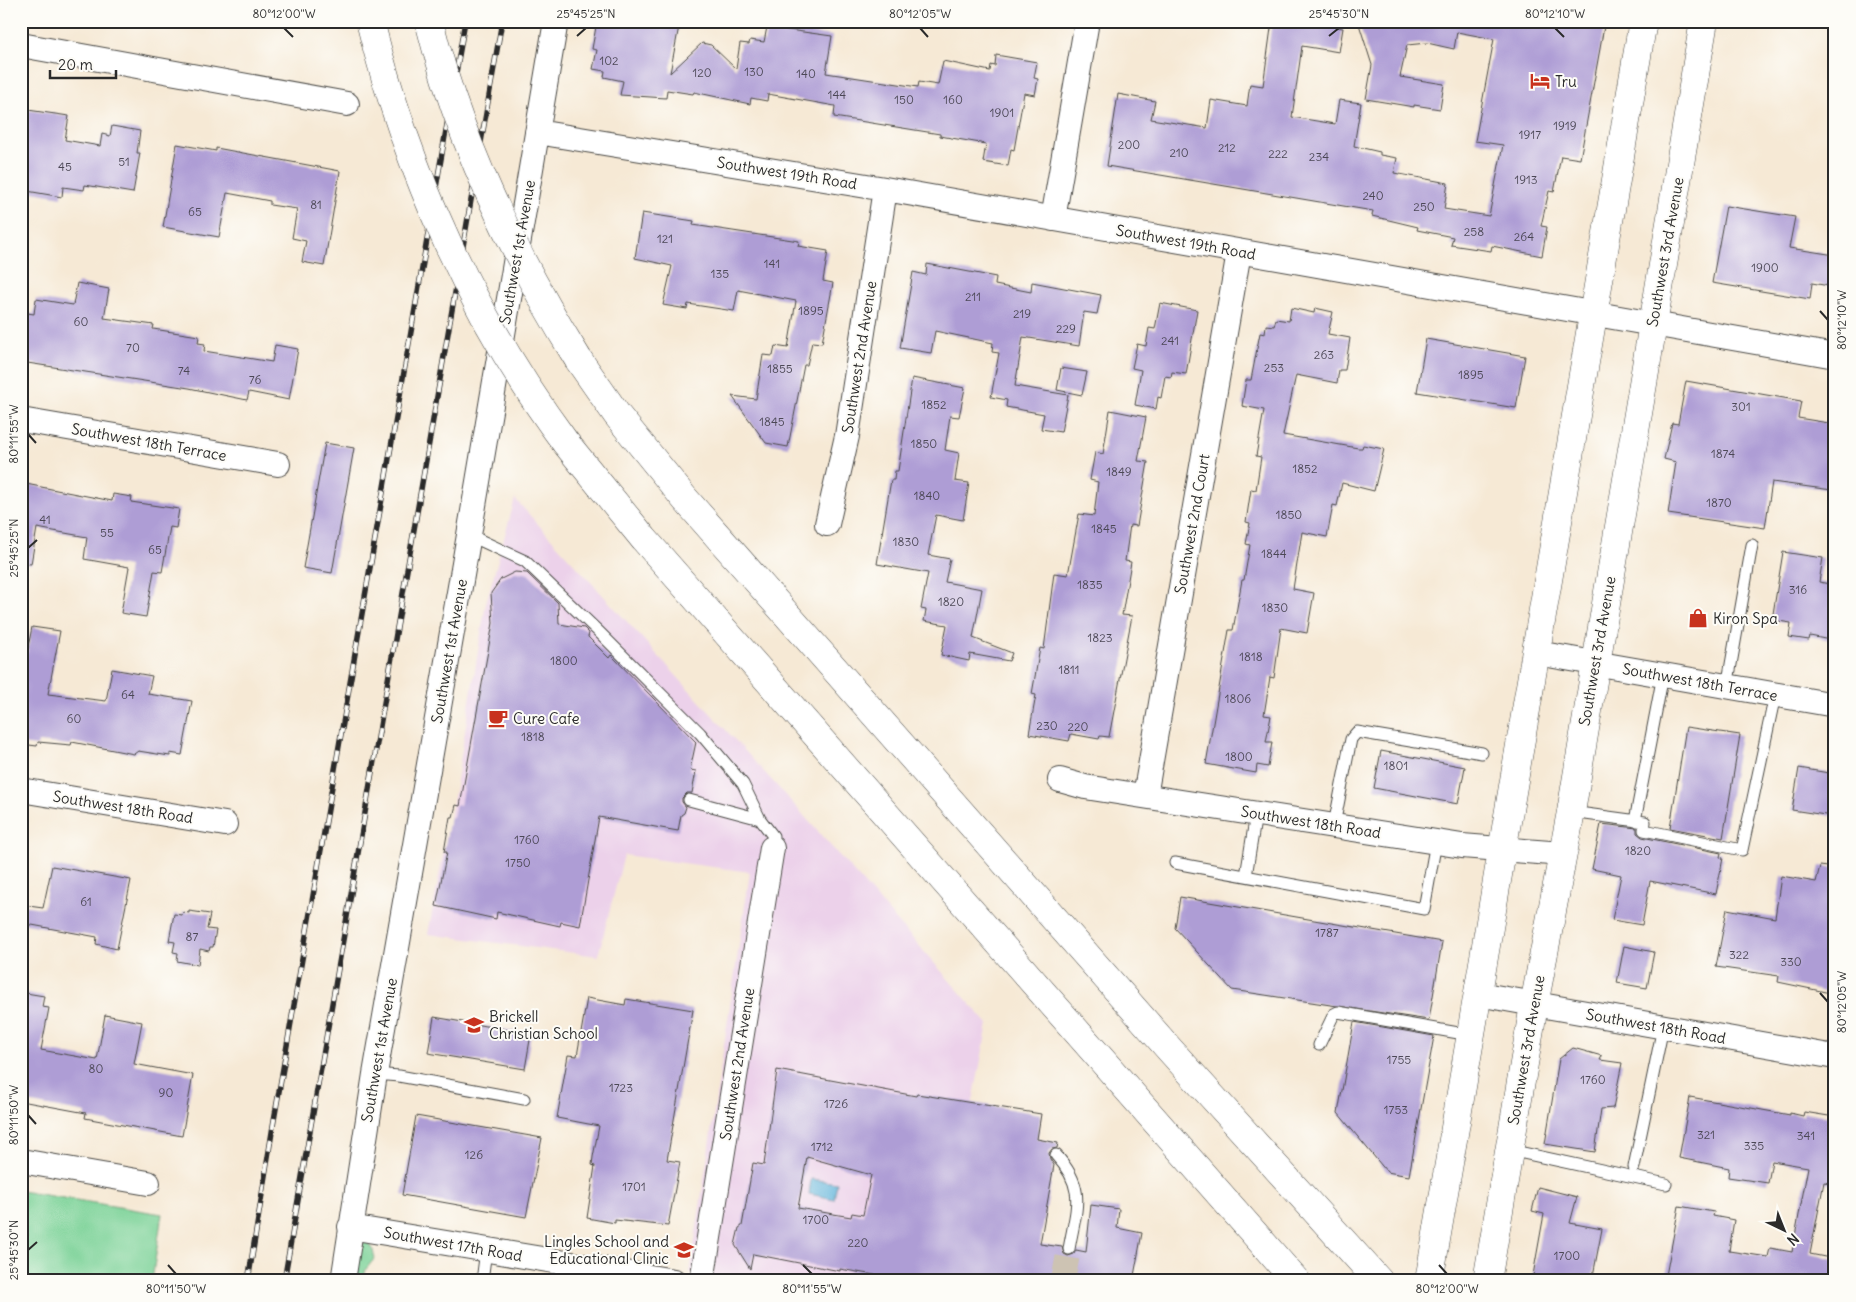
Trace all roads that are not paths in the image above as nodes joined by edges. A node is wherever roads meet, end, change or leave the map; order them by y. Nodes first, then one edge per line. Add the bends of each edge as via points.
1 (370, 21) edge
2 (429, 21) edge
3 (556, 21) edge
4 (1087, 21) edge
5 (1643, 21) edge
6 (1704, 21) edge
7 (21, 45) edge
8 (346, 104) dead end
9 (537, 132) junction
10 (885, 189) junction
11 (1053, 219) junction
12 (1239, 252) junction
13 (1594, 314) junction
14 (1652, 324) junction
15 (1835, 356) edge
16 (21, 420) edge
17 (278, 464) dead end
18 (827, 524) dead end
19 (470, 535) junction
20 (1752, 545) dead end
21 (1536, 653) junction
22 (1595, 663) junction
23 (1663, 675) junction
24 (1727, 687) junction
25 (1775, 695) junction
26 (1835, 705) edge
27 (1482, 753) dead end
28 (1060, 780) dead end
29 (21, 790) edge
30 (1145, 796) junction
31 (689, 800) dead end
32 (1571, 812) junction
33 (1256, 814) junction
34 (760, 819) junction
35 (1635, 821) junction
36 (225, 824) dead end
37 (1334, 825) junction
38 (1436, 842) junction
39 (772, 848) joint
40 (1503, 849) junction
41 (1563, 854) junction
42 (1175, 863) dead end
43 (1246, 876) junction
44 (1478, 994) junction
45 (1534, 1005) junction
46 (1663, 1027) junction
47 (1470, 1035) junction
48 (1319, 1046) dead end
49 (1835, 1057) edge
50 (375, 1074) junction
51 (524, 1099) dead end
52 (1509, 1150) junction
53 (1056, 1155) dead end
54 (21, 1161) edge
55 (1634, 1167) dead end
56 (148, 1183) dead end
57 (1666, 1184) dead end
58 (350, 1227) junction
59 (1069, 1249) tunnel mouth
60 (486, 1250) junction
61 (343, 1281) edge
62 (482, 1281) edge
63 (674, 1281) edge
64 (702, 1281) edge
65 (1296, 1281) edge
66 (1379, 1281) edge
67 (1429, 1281) edge
68 (1487, 1281) edge

1 - 65 main road, bridge via 408,147 450,246 489,322 565,442 644,539
2 - 66 main road, bridge via 458,118 512,244 578,359 616,415 685,499 1170,1050
3 - 9 street, Southwest 1st Avenue
4 - 11 street
5 - 13 main road
6 - 14 main road, Southwest 3rd Avenue
7 - 8 street
9 - 10 street, Southwest 19th Road
9 - 19 street, Southwest 1st Avenue
10 - 11 street, Southwest 19th Road
10 - 18 street, Southwest 2nd Avenue via 847,436
11 - 12 street, Southwest 19th Road
12 - 13 street, Southwest 19th Road
12 - 30 street, Southwest 2nd Court
13 - 14 street, Southwest 19th Road
13 - 21 main road
14 - 15 street, Southwest 19th Road
14 - 22 main road, Southwest 3rd Avenue
16 - 17 street, Southwest 18th Terrace
19 - 34 lane via 525,561 600,633 700,733 743,784
19 - 50 street, Southwest 1st Avenue
20 - 24 lane
21 - 22 street, Southwest 18th Terrace
21 - 40 main road
22 - 23 street, Southwest 18th Terrace
22 - 32 main road, Southwest 3rd Avenue
23 - 24 street, Southwest 18th Terrace
23 - 35 lane
24 - 25 street, Southwest 18th Terrace
25 - 26 street, Southwest 18th Terrace
25 - 35 lane via 1742,850 1644,830 1645,822
27 - 37 lane via 1357,732 1351,739
28 - 30 street, Southwest 18th Road
29 - 36 street, Southwest 18th Road
30 - 33 street, Southwest 18th Road
31 - 34 lane
32 - 35 lane
32 - 41 main road, Southwest 3rd Avenue
33 - 37 street, Southwest 18th Road
33 - 43 lane
34 - 39 lane via 773,836
37 - 38 street, Southwest 18th Road
38 - 40 street, Southwest 18th Road
38 - 43 lane via 1424,908
39 - 64 street, Southwest 2nd Avenue
40 - 41 street, Southwest 18th Road
40 - 44 main road
41 - 45 main road, Southwest 3rd Avenue
42 - 43 lane
44 - 45 street, Southwest 18th Road
44 - 47 main road
45 - 46 street, Southwest 18th Road
45 - 52 main road, Southwest 3rd Avenue
46 - 49 street, Southwest 18th Road
46 - 55 lane
47 - 48 lane via 1338,1012 1334,1014
47 - 67 main road
50 - 51 lane
50 - 58 street, Southwest 1st Avenue
52 - 57 lane
52 - 68 main road, Southwest 3rd Avenue
53 - 59 lane via 1072,1173 1077,1188
54 - 56 street
58 - 60 street, Southwest 17th Road
58 - 61 street, Southwest 1st Avenue
60 - 62 lane
60 - 63 street, Southwest 17th Road

